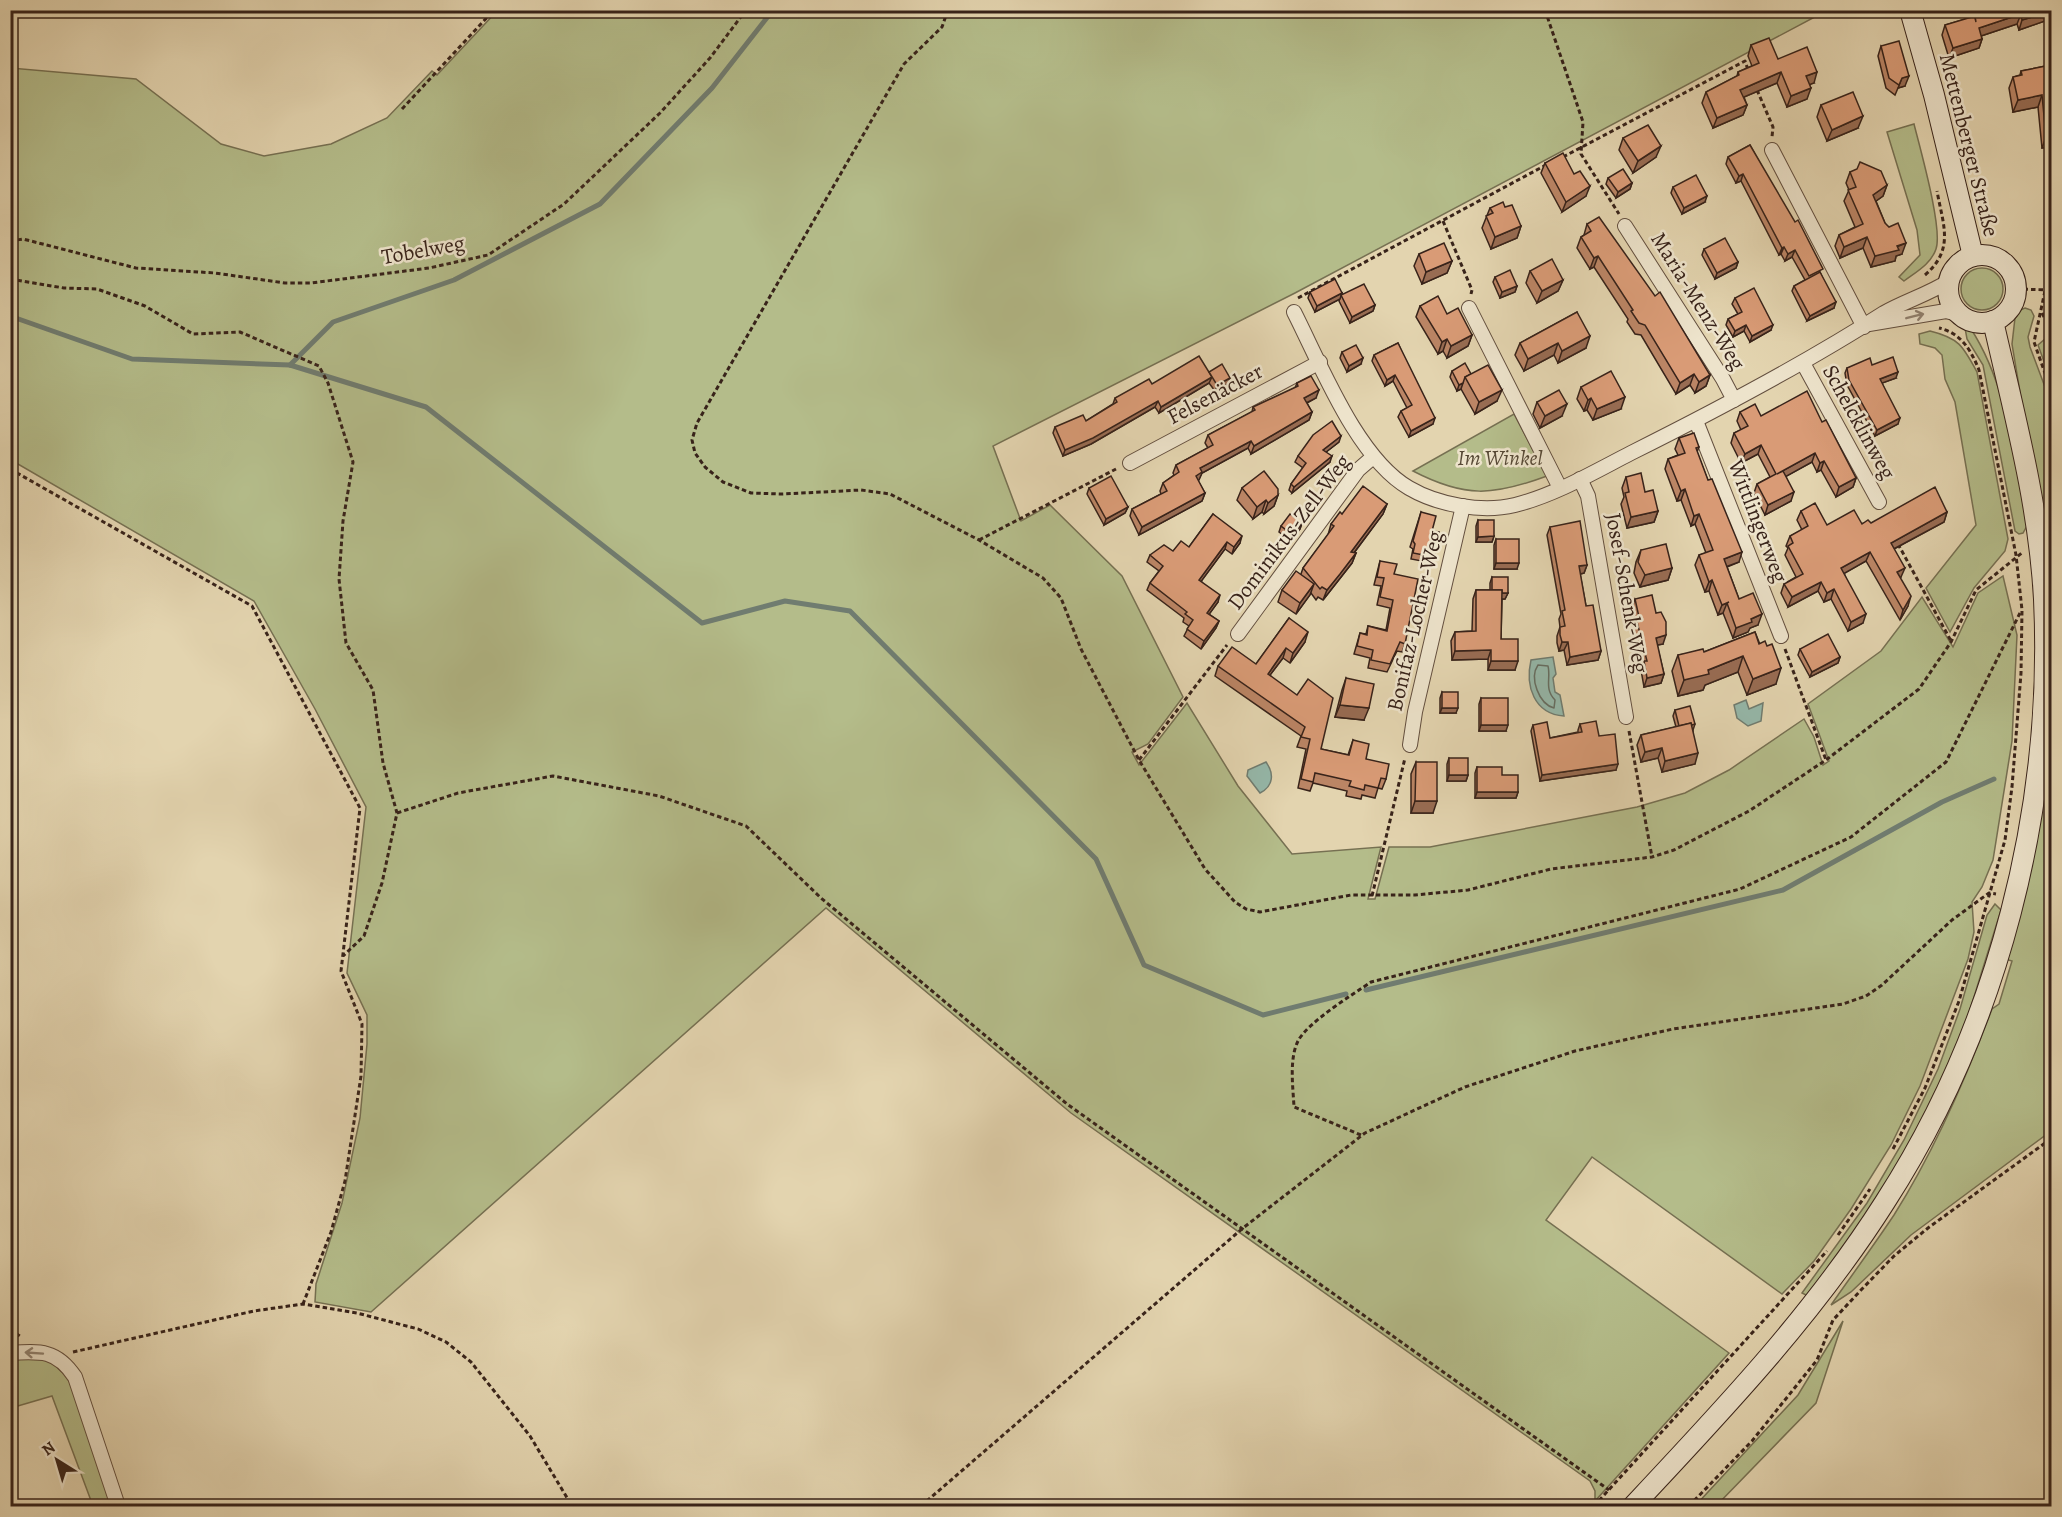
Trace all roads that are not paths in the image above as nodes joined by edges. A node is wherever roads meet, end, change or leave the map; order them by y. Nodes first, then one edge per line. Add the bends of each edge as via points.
1 (1915, 12) edge
2 (1772, 150) road end
3 (1625, 226) road end
4 (1973, 256) junction
5 (1949, 281) junction
6 (1468, 308) road end
7 (1294, 312) road end
8 (1961, 315) junction
9 (1993, 321) junction
10 (1867, 326) junction
11 (1320, 362) junction
12 (1803, 363) junction
13 (1734, 400) junction
14 (1696, 421) junction
15 (1373, 457) junction
16 (1130, 463) road end
17 (1580, 479) junction
18 (1560, 488) junction
19 (1879, 502) dead end
20 (1463, 506) junction
21 (1238, 633) road end
22 (1781, 636) road end
23 (1626, 717) road end
24 (1410, 745) road end
25 (10, 1353) edge
26 (118, 1506) edge
27 (1633, 1506) edge

1 - 4 main road, Mettenberger Straße
2 - 10 street
3 - 13 street, Maria-Menz-Weg
4 - 5 main road via 1958,265
4 - 9 main road via 1983,255 2011,269 2016,290 2010,309
5 - 8 main road via 1953,306
5 - 10 street via 1886,312
6 - 18 street
7 - 11 street
8 - 9 main road via 1971,321
10 -> 8 street via 1946,311
9 - 27 main road via 2020,435 2037,533 2044,598 2045,671 2036,789 2014,897 1997,954 1972,1035 1932,1120 1885,1202 1774,1352
10 - 12 street
11 - 15 street
11 - 16 street, Felsenäcker
12 - 13 street
12 - 19 street, Schelcklinweg
13 - 14 street
14 - 17 street
14 - 22 street, Wittlingerweg
15 - 20 street via 1409,488
15 - 21 street, Dominikus-Zell-Weg via 1358,470
17 - 18 street
17 - 23 street, Josef-Schenk-Weg via 1588,496
18 - 20 street via 1515,505
20 - 24 street, Bonifaz-Locher-Weg
26 -> 25 street via 75,1377 57,1356 32,1351

